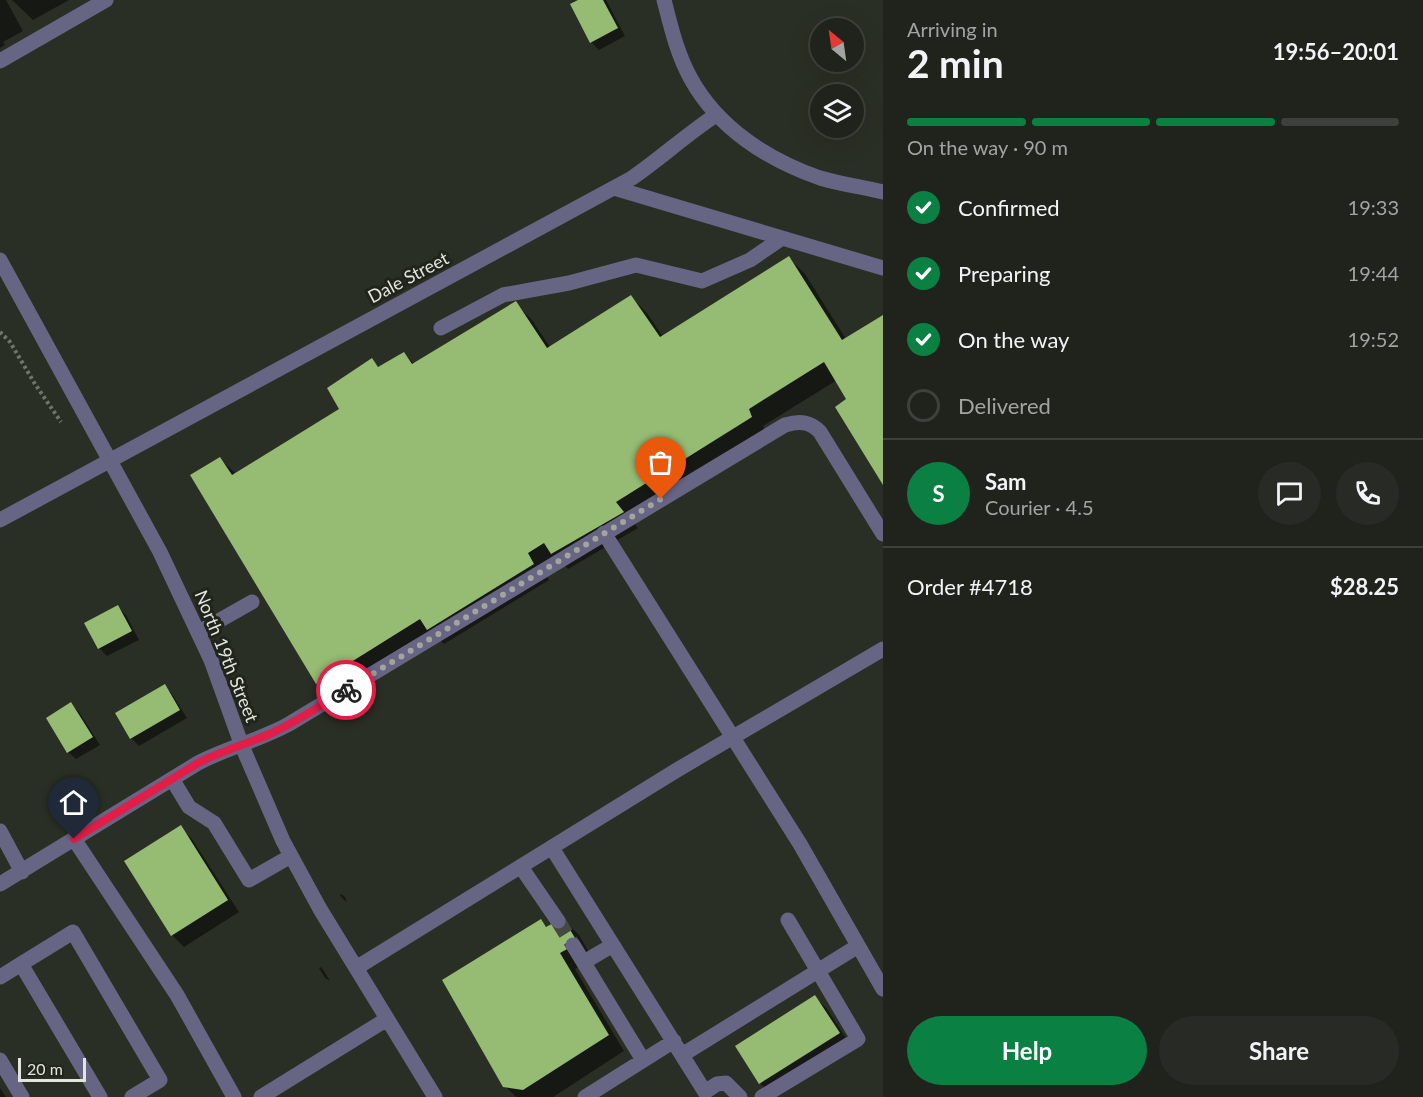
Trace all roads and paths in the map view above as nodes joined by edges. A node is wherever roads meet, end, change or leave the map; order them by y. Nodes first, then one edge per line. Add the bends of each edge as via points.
1 (106, 0) edge
2 (664, 0) edge
3 (0, 61) edge
4 (716, 114) junction
5 (614, 188) junction
6 (883, 192) edge
7 (782, 238) junction
8 (0, 260) edge
9 (883, 268) edge
10 (441, 328) dead end
11 (0, 332) edge
12 (61, 422) dead end
13 (110, 460) junction
14 (0, 520) edge
15 (604, 533) junction
16 (883, 534) edge
17 (252, 602) dead end
18 (198, 633) junction
19 (883, 649) edge
20 (732, 737) junction
21 (242, 746) junction
22 (171, 779) junction
23 (0, 831) edge
24 (74, 839) junction
25 (552, 848) junction
26 (291, 856) junction
27 (521, 867) junction
28 (22, 872) junction
29 (0, 884) edge
30 (788, 920) dead end
31 (558, 921) tunnel mouth
32 (573, 945) tunnel mouth
33 (613, 945) junction
34 (858, 946) junction
35 (584, 962) junction
36 (21, 964) junction
37 (356, 968) junction
38 (818, 970) junction
39 (0, 976) edge
40 (883, 989) edge
41 (387, 1019) junction
42 (674, 1041) junction
43 (682, 1054) junction
44 (0, 1060) edge
45 (644, 1060) junction
46 (22, 1097) edge
47 (100, 1097) edge
48 (132, 1097) edge
49 (234, 1097) edge
50 (261, 1097) edge
51 (435, 1097) edge
52 (585, 1097) edge
53 (740, 1097) edge
54 (762, 1097) edge

1 - 3 street
2 - 4 street via 690,78
4 - 5 street, Dale Street via 668,153
4 - 6 street via 768,155 820,178
5 - 7 street
5 - 13 street, Dale Street
7 - 9 street
7 - 10 street via 750,260 702,281 636,265 503,295
8 - 13 street, North 19th Street
11 - 12 path
13 - 14 street, Dale Street
13 - 18 street, North 19th Street
15 - 16 street via 775,429 803,422 820,432
15 - 20 street
15 - 21 street via 324,704
17 - 18 street
18 - 21 street, North 19th Street
19 - 20 street
20 - 25 street
20 - 34 street
21 - 22 street via 218,753
21 - 26 street, North 19th Street
22 - 24 street
22 - 26 street via 189,807 214,824 249,880
23 - 28 street
24 - 28 street
24 - 49 street via 168,980
25 - 27 street
25 - 33 street
26 - 37 street, North 19th Street
27 - 31 street
27 - 37 street
28 - 29 street
30 - 38 street
32 - 35 street
33 - 35 street
33 - 42 street
34 - 38 street
34 - 40 street
35 - 45 street
36 - 39 street
36 - 47 street
36 - 48 street via 73,932 160,1080
37 - 41 street, North 19th Street
38 - 43 street
38 - 54 street via 858,1039
41 - 50 street
41 - 51 street, North 19th Street
42 - 43 street
42 - 45 street
43 - 53 street via 705,1092 726,1083
44 - 46 street
45 - 52 street

